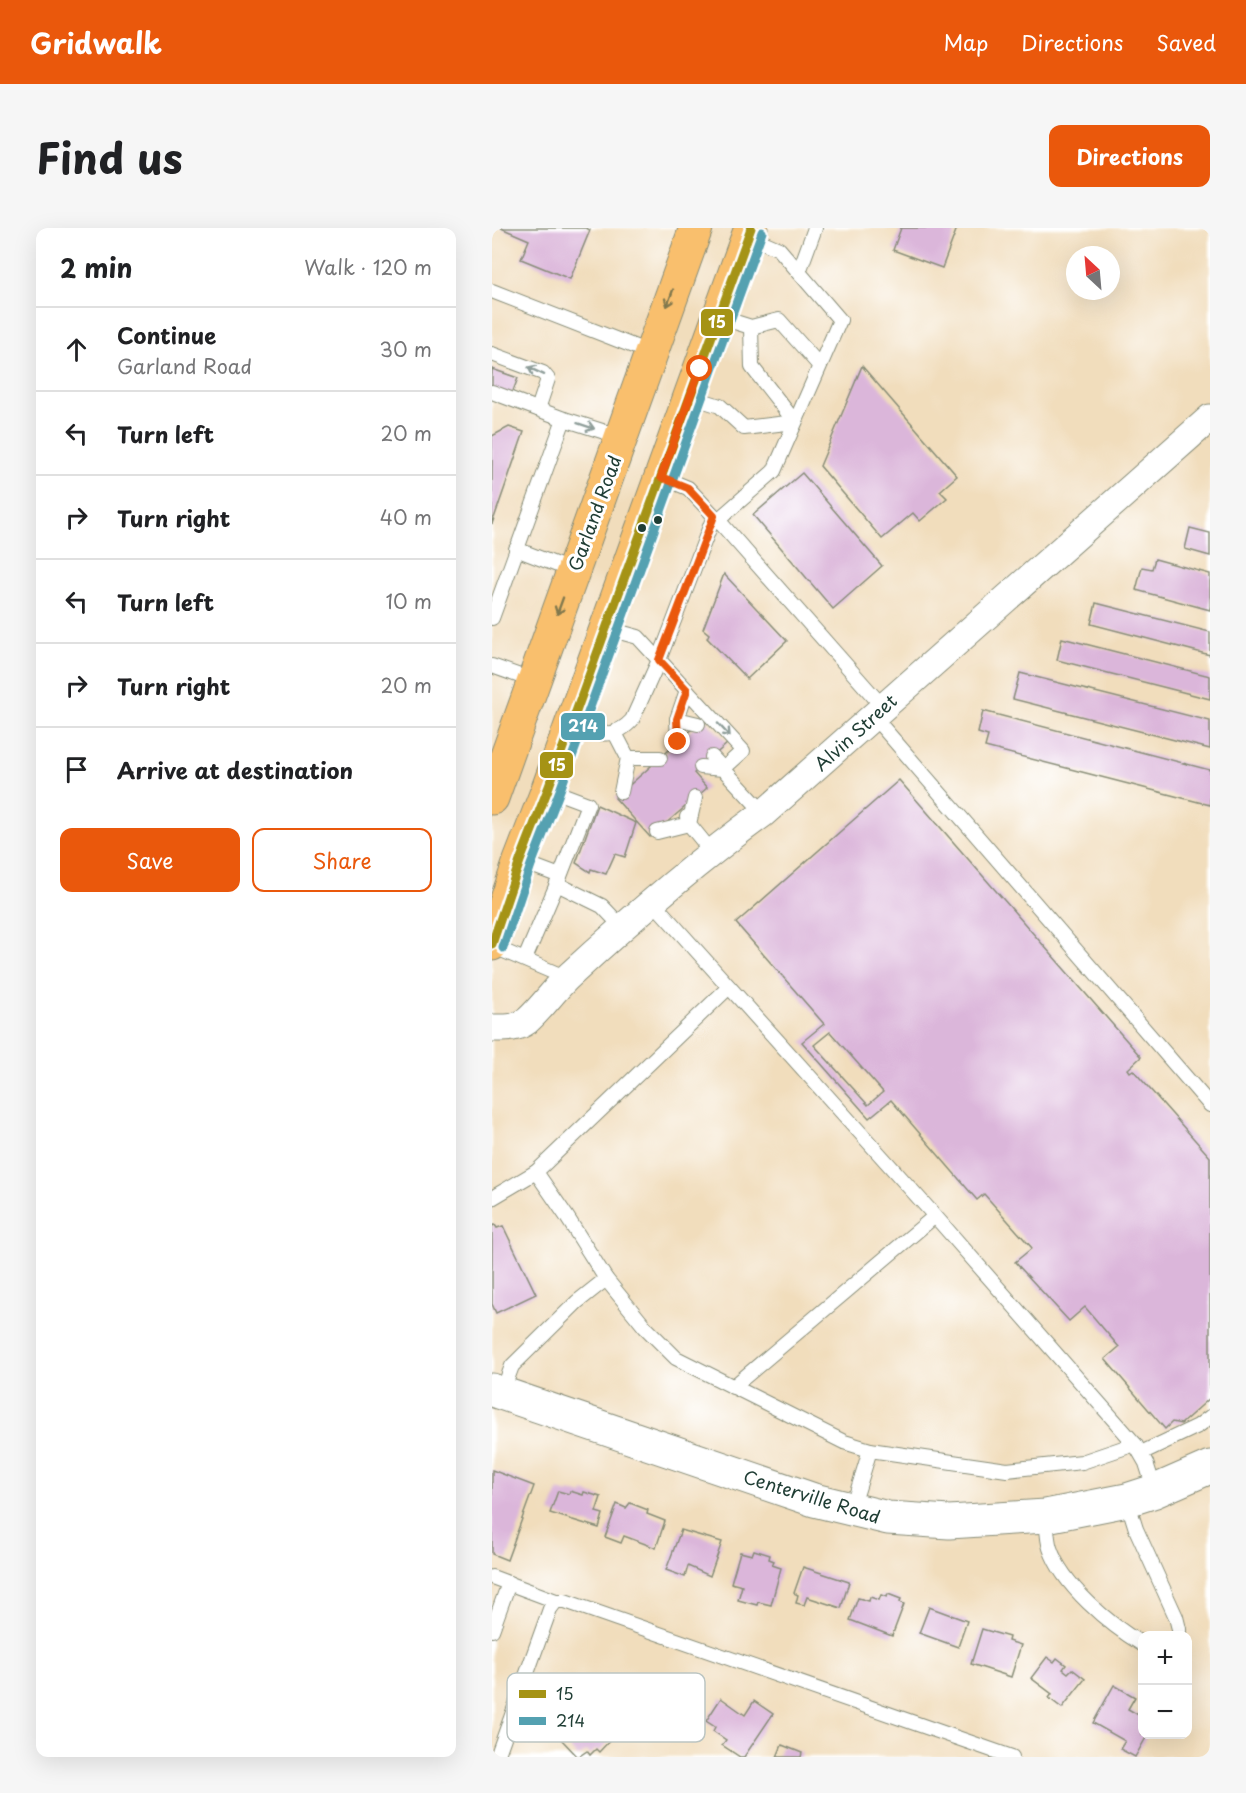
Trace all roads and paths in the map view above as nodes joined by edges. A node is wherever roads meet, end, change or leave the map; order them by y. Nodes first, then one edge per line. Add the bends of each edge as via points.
1 (696, 228) edge
2 (814, 228) edge
3 (750, 232) edge
4 (799, 272) junction
5 (492, 291) edge
6 (719, 317) junction
7 (751, 327) junction
8 (651, 353) junction
9 (492, 354) edge
10 (819, 365) junction
11 (694, 382) junction
12 (492, 392) edge
13 (538, 409) junction
14 (1210, 418) edge
15 (564, 419) junction
16 (795, 422) junction
17 (621, 437) junction
18 (661, 477) junction
19 (716, 518) junction
20 (516, 549) junction
21 (573, 571) junction
22 (492, 618) edge
23 (605, 628) junction
24 (659, 660) junction
25 (492, 666) edge
26 (534, 681) junction
27 (687, 690) junction
28 (878, 712) junction
29 (677, 719) junction
30 (571, 726) junction
31 (694, 728) dead end
32 (615, 733) junction
33 (678, 742) dead end
34 (627, 758) junction
35 (655, 762) dead end
36 (723, 770) junction
37 (634, 780) dead end
38 (548, 789) junction
39 (621, 792) dead end
40 (492, 798) edge
41 (690, 803) dead end
42 (764, 813) junction
43 (669, 820) dead end
44 (689, 824) junction
45 (657, 832) dead end
46 (711, 851) junction
47 (520, 861) junction
48 (559, 880) junction
49 (652, 901) junction
50 (622, 927) junction
51 (492, 945) edge
52 (525, 959) junction
53 (567, 978) junction
54 (729, 987) junction
55 (492, 1028) edge
56 (1210, 1105) edge
57 (536, 1172) junction
58 (492, 1198) edge
59 (935, 1216) junction
60 (606, 1279) junction
61 (733, 1387) junction
62 (497, 1391) edge
63 (1210, 1417) edge
64 (1138, 1448) junction
65 (870, 1450) junction
66 (1210, 1467) edge
67 (1141, 1496) junction
68 (852, 1509) junction
69 (1046, 1516) junction
70 (492, 1577) edge
71 (508, 1583) junction
72 (555, 1601) junction
73 (492, 1630) edge
74 (1179, 1631) edge
75 (1138, 1641) edge
76 (528, 1673) edge
77 (507, 1731) edge
78 (498, 1757) edge
79 (1012, 1757) edge

1 -> 8 main road, Garland Road
2 - 4 lane
3 - 4 lane via 779,249
3 - 6 main road
4 - 10 lane via 840,320
5 - 8 lane
6 - 7 lane
6 - 11 main road
7 - 10 lane via 779,320
7 - 16 lane via 752,367
8 - 11 main road
8 - 17 main road, Garland Road
13 -> 9 lane via 548,380 543,373
10 - 16 lane
11 - 16 lane via 744,428
11 - 18 main road
12 - 13 lane
13 - 15 lane
14 - 28 street, Alvin Street
15 -> 17 lane
15 - 20 lane
16 - 19 lane via 774,471
17 - 21 main road, Garland Road
18 - 19 lane via 688,488
18 - 23 main road
19 - 24 lane
19 - 28 lane
20 - 21 lane
20 - 22 lane
21 -> 26 main road, Garland Road
23 - 24 lane via 638,638
23 - 30 main road
24 - 27 lane
24 - 32 lane via 632,720
25 - 26 lane
26 - 40 main road, Garland Road
27 - 29 lane
27 -> 36 lane via 743,751
28 - 42 street, Alvin Street
28 - 56 lane
29 - 31 lane
29 - 33 lane
30 - 32 lane via 597,734
30 - 38 main road
32 - 34 lane
34 - 35 lane
34 - 37 lane
34 - 39 lane
36 - 36 lane via 711,758
36 - 42 lane
38 - 47 main road
38 - 48 lane via 588,804
41 - 44 lane
42 - 46 street, Alvin Street
43 - 44 lane
44 - 45 lane
44 - 46 lane
46 - 49 street, Alvin Street
47 - 48 lane
47 - 51 main road
48 - 50 lane via 602,906
48 - 52 lane
49 - 50 street, Alvin Street
49 - 54 lane
50 - 53 street, Alvin Street
51 - 52 lane
52 - 53 lane
53 - 55 street, Alvin Street via 525,1022 511,1028
54 - 57 lane
54 - 59 lane
57 - 58 lane
57 - 60 lane
59 - 61 lane
59 - 64 lane
60 - 61 lane via 676,1358
60 - 62 lane via 512,1366
61 - 65 lane via 844,1442
62 - 68 street, Centerville Road via 814,1500
63 - 64 lane via 1198,1426
64 - 65 lane via 1082,1462 1007,1470
64 - 67 lane
65 - 68 lane
66 - 67 street, Centerville Road
67 - 69 street, Centerville Road
67 - 74 lane via 1136,1529
68 - 69 street, Centerville Road via 888,1518 949,1522
69 - 75 lane via 1049,1547 1068,1581 1114,1626
70 - 71 lane
71 - 72 lane
71 - 73 lane
72 - 76 lane
72 - 79 lane via 565,1601
77 - 78 lane

